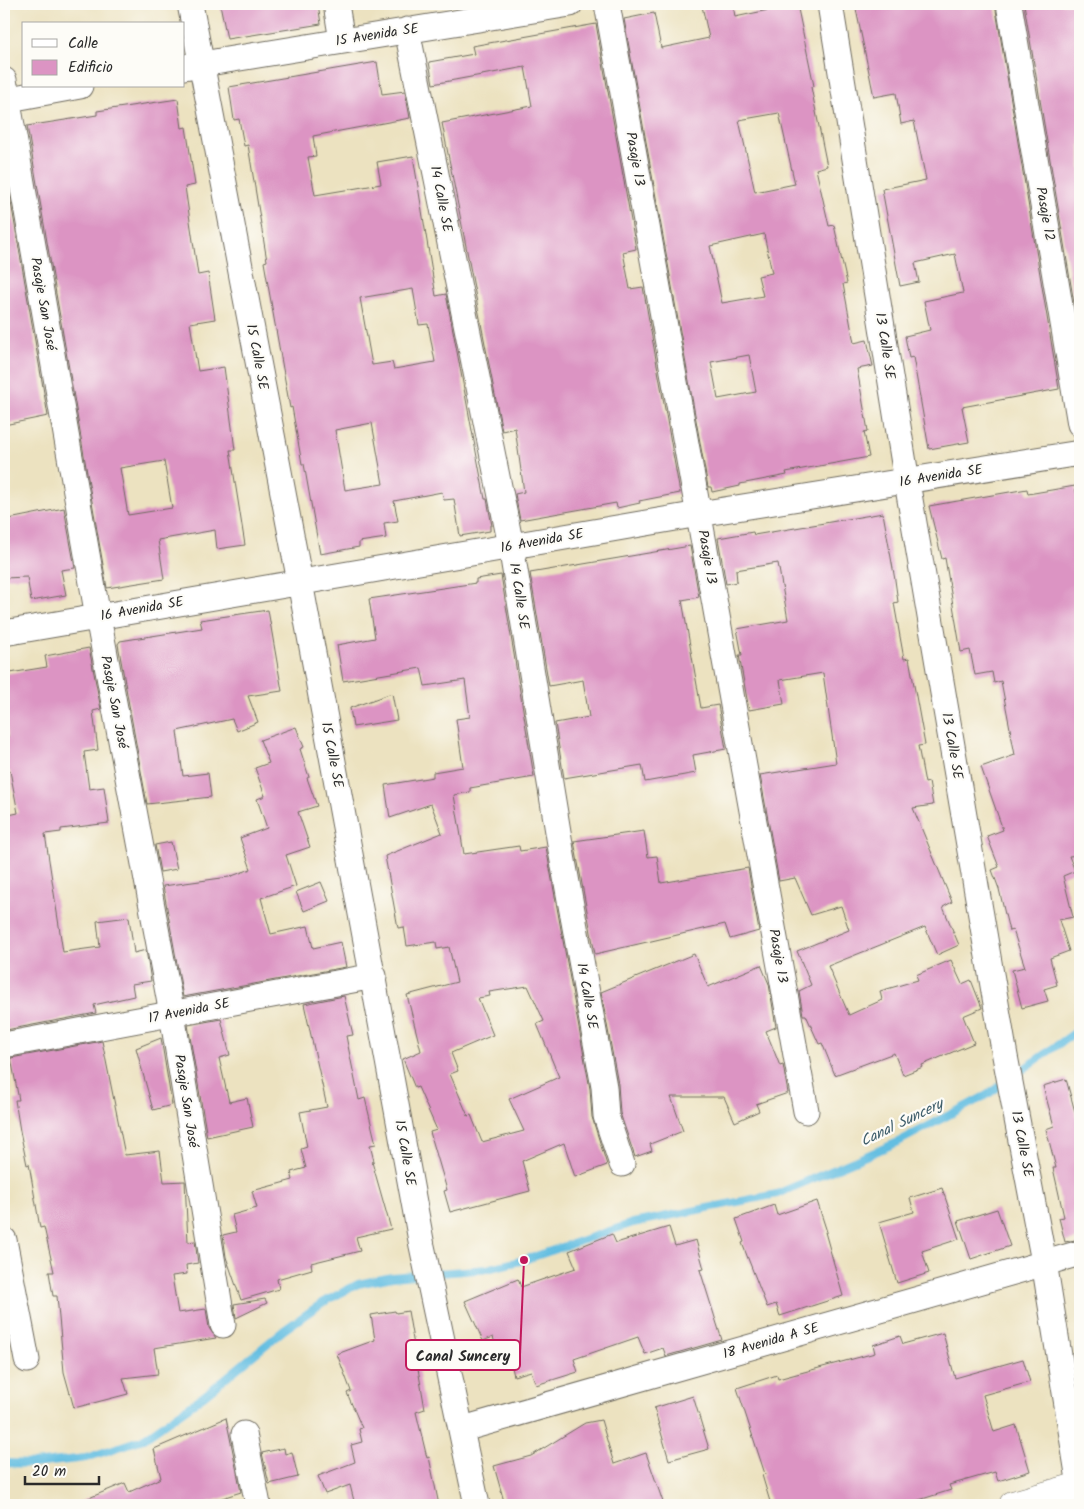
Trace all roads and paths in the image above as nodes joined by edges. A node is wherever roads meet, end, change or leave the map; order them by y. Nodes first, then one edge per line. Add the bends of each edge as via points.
1 (190, 4) edge
2 (336, 4) edge
3 (570, 4) edge
4 (607, 4) edge
5 (830, 4) edge
6 (1009, 4) edge
7 (444, 14) edge
8 (407, 30) junction
9 (342, 41) junction
10 (192, 66) edge
11 (59, 88) edge
12 (5, 93) edge
13 (1080, 424) edge
14 (1080, 453) edge
15 (907, 482) junction
16 (699, 514) junction
17 (511, 546) junction
18 (300, 582) junction
19 (98, 617) junction
20 (4, 633) edge
21 (374, 976) junction
22 (172, 1014) junction
23 (4, 1045) edge
24 (806, 1111) dead end
25 (622, 1164) dead end
26 (4, 1240) edge
27 (1080, 1253) edge
28 (1044, 1262) junction
29 (223, 1325) dead end
30 (27, 1360) dead end
31 (463, 1429) junction
32 (244, 1434) dead end
33 (1080, 1486) edge
34 (258, 1505) edge
35 (477, 1505) edge
36 (1013, 1505) edge

1 - 10 street, 15 Calle SE
2 - 9 street
3 - 7 street, 15 Avenida SE
4 - 16 street, Pasaje 13
5 - 15 street, 13 Calle SE
6 - 13 street, Pasaje 12
7 - 8 street, 15 Avenida SE
8 - 9 street, 15 Avenida SE
8 - 17 street, 14 Calle SE
9 - 10 street, 15 Avenida SE
10 - 18 street, 15 Calle SE
11 - 12 street
12 - 19 street, Pasaje San José
14 - 15 street, 16 Avenida SE
15 - 16 street, 16 Avenida SE
15 - 28 street, 13 Calle SE via 1005,1056
16 - 17 street, 16 Avenida SE
16 - 24 street, Pasaje 13
17 - 18 street, 16 Avenida SE
17 - 25 street, 14 Calle SE via 604,1087 606,1116
18 - 19 street, 16 Avenida SE
18 - 21 street, 15 Calle SE
19 - 20 street, 16 Avenida SE
19 - 22 street, Pasaje San José
21 - 22 street, 17 Avenida SE
21 - 31 street, 15 Calle SE via 434,1312
22 - 23 street, 17 Avenida SE
22 - 29 street, Pasaje San José
26 - 30 street
27 - 28 street, 18 Avenida A SE
28 - 31 street, 18 Avenida A SE
28 - 33 street, 13 Calle SE
31 - 35 street, 15 Calle SE
32 - 34 street
33 - 36 main road

